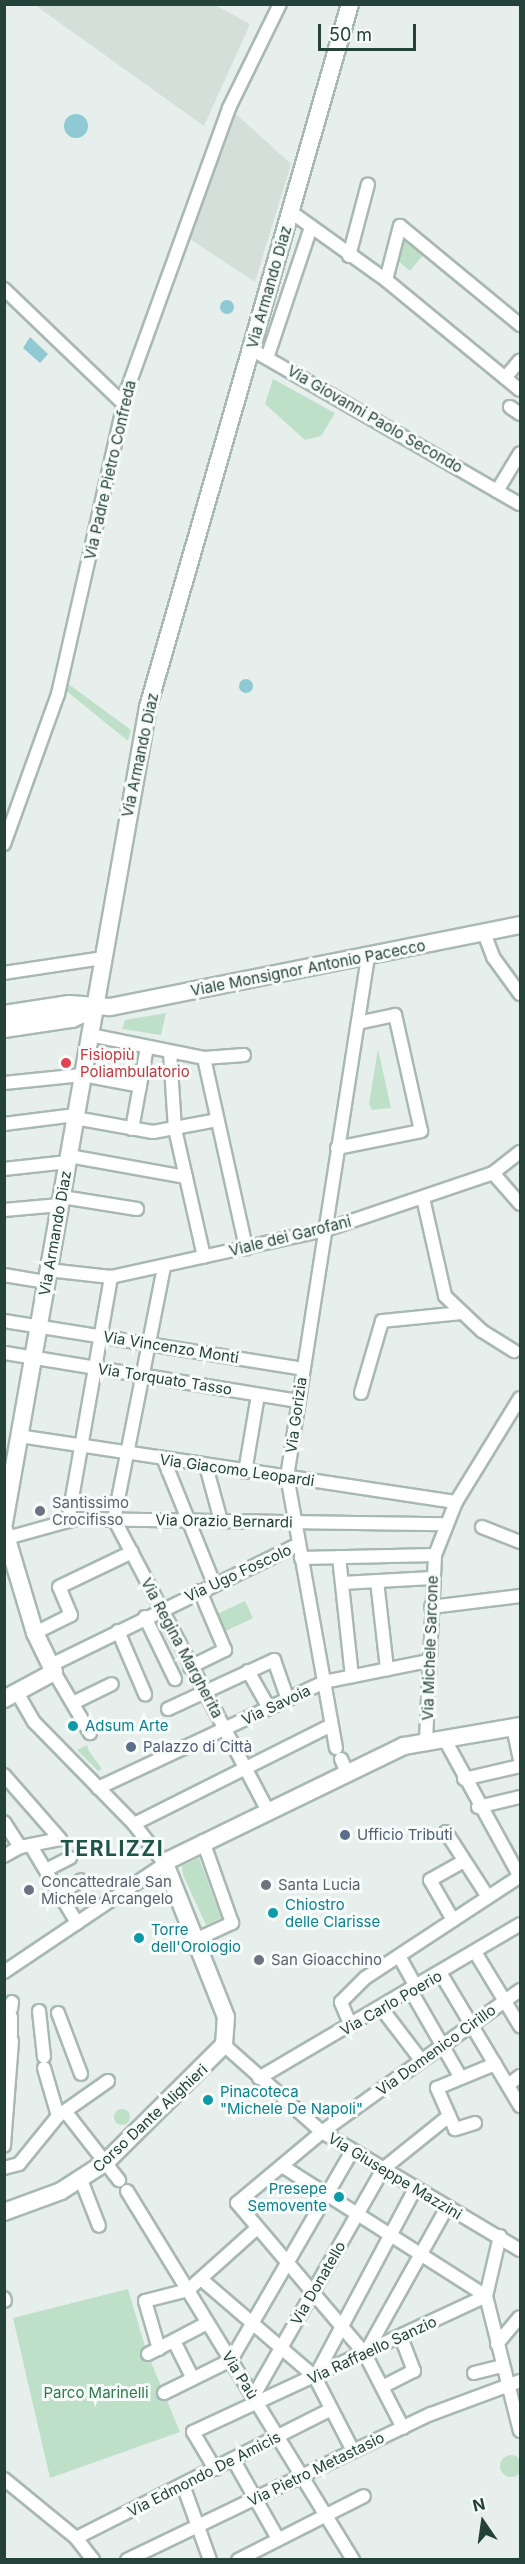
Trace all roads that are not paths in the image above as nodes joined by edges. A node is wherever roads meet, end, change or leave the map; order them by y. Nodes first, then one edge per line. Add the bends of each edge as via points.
1 (280, 4) edge
2 (351, 4) edge
3 (368, 184) dead end
4 (291, 212) junction
5 (311, 227) junction
6 (349, 256) junction
7 (386, 280) junction
8 (4, 289) edge
9 (520, 325) edge
10 (251, 349) junction
11 (267, 358) junction
12 (520, 360) edge
13 (505, 378) junction
14 (520, 390) edge
15 (123, 403) junction
16 (520, 453) edge
17 (497, 491) junction
18 (520, 504) edge
19 (4, 844) edge
20 (520, 925) edge
21 (484, 933) junction
22 (368, 957) junction
23 (103, 958) junction
24 (4, 973) edge
25 (520, 994) edge
26 (94, 1009) junction
27 (4, 1014) edge
28 (358, 1023) junction
29 (4, 1029) edge
30 (90, 1035) junction
31 (147, 1047) junction
32 (170, 1052) junction
33 (244, 1054) dead end
34 (204, 1058) junction
35 (83, 1075) junction
36 (4, 1083) edge
37 (140, 1086) junction
38 (75, 1117) junction
39 (217, 1120) junction
40 (4, 1124) edge
41 (132, 1129) junction
42 (175, 1129) junction
43 (337, 1148) junction
44 (520, 1152) edge
45 (68, 1159) junction
46 (4, 1169) edge
47 (493, 1173) junction
48 (186, 1178) junction
49 (423, 1198) junction
50 (61, 1201) junction
51 (520, 1204) edge
52 (137, 1209) dead end
53 (4, 1210) edge
54 (325, 1230) junction
55 (246, 1248) junction
56 (204, 1257) junction
57 (164, 1267) junction
58 (4, 1275) edge
59 (47, 1276) junction
60 (111, 1277) junction
61 (461, 1313) junction
62 (4, 1321) edge
63 (38, 1326) junction
64 (100, 1336) junction
65 (149, 1344) junction
66 (514, 1351) dead end
67 (5, 1353) edge
68 (33, 1358) junction
69 (95, 1368) junction
70 (303, 1369) junction
71 (143, 1376) junction
72 (361, 1393) dead end
73 (258, 1395) junction
74 (520, 1398) edge
75 (298, 1401) junction
76 (19, 1436) junction
77 (80, 1446) junction
78 (127, 1454) junction
79 (164, 1460) junction
80 (206, 1466) junction
81 (245, 1472) junction
82 (288, 1477) junction
83 (456, 1502) junction
84 (114, 1519) junction
85 (189, 1520) junction
86 (68, 1521) junction
87 (221, 1521) junction
88 (295, 1521) junction
89 (444, 1524) junction
90 (482, 1527) dead end
91 (5, 1530) edge
92 (520, 1542) edge
93 (299, 1544) junction
94 (132, 1552) junction
95 (435, 1555) junction
96 (339, 1557) junction
97 (301, 1558) junction
98 (432, 1578) junction
99 (377, 1581) junction
100 (342, 1583) junction
101 (214, 1584) junction
102 (200, 1591) junction
103 (520, 1596) edge
104 (431, 1607) junction
105 (160, 1609) junction
106 (145, 1617) junction
107 (118, 1631) junction
108 (35, 1633) junction
109 (428, 1660) junction
110 (190, 1667) junction
111 (52, 1669) junction
112 (387, 1669) junction
113 (248, 1671) junction
114 (352, 1676) junction
115 (175, 1679) dead end
116 (324, 1682) junction
117 (112, 1684) dead end
118 (204, 1691) junction
119 (145, 1694) dead end
120 (11, 1696) edge
121 (288, 1700) junction
122 (73, 1703) junction
123 (269, 1708) junction
124 (168, 1709) dead end
125 (330, 1726) junction
126 (517, 1727) edge
127 (224, 1730) junction
128 (90, 1734) dead end
129 (444, 1738) junction
130 (426, 1740) junction
131 (341, 1759) junction
132 (520, 1761) edge
133 (520, 1766) edge
134 (245, 1767) junction
135 (4, 1775) edge
136 (464, 1779) junction
137 (98, 1788) junction
138 (520, 1797) edge
139 (478, 1807) junction
140 (267, 1809) junction
141 (4, 1822) edge
142 (134, 1824) junction
143 (446, 1832) dead end
144 (203, 1841) junction
145 (26, 1846) junction
146 (4, 1856) edge
147 (70, 1858) dead end
148 (464, 1861) junction
149 (165, 1864) junction
150 (46, 1870) junction
151 (520, 1876) edge
152 (81, 1880) dead end
153 (59, 1894) junction
154 (488, 1897) junction
155 (453, 1920) junction
156 (77, 1923) junction
157 (518, 1930) edge
158 (195, 1940) junction
159 (475, 1952) junction
160 (399, 1956) junction
161 (4, 1972) edge
162 (441, 1974) junction
163 (414, 1989) junction
164 (520, 1990) edge
165 (505, 2001) junction
166 (382, 2009) junction
167 (11, 2010) dead end
168 (39, 2011) dead end
169 (58, 2013) dead end
170 (471, 2024) junction
171 (351, 2026) junction
172 (520, 2026) edge
173 (8, 2034) edge
174 (443, 2044) junction
175 (224, 2045) junction
176 (421, 2060) junction
177 (495, 2064) junction
178 (520, 2076) edge
179 (259, 2078) junction
180 (461, 2078) junction
181 (108, 2081) dead end
182 (508, 2085) junction
183 (92, 2092) junction
184 (520, 2106) edge
185 (62, 2114) junction
186 (449, 2116) junction
187 (475, 2123) dead end
188 (322, 2132) junction
189 (4, 2146) edge
190 (352, 2151) junction
191 (106, 2162) junction
192 (282, 2166) junction
193 (4, 2168) edge
194 (382, 2169) junction
195 (81, 2180) junction
196 (119, 2180) dead end
197 (415, 2189) junction
198 (127, 2191) dead end
199 (327, 2195) junction
200 (447, 2207) junction
201 (4, 2212) edge
202 (357, 2214) junction
203 (99, 2226) dead end
204 (257, 2228) junction
205 (390, 2235) junction
206 (500, 2236) junction
207 (520, 2250) edge
208 (421, 2254) junction
209 (288, 2263) junction
210 (201, 2279) junction
211 (188, 2290) junction
212 (312, 2292) junction
213 (486, 2296) junction
214 (520, 2317) edge
215 (207, 2323) junction
216 (253, 2324) junction
217 (341, 2326) junction
218 (401, 2337) junction
219 (174, 2341) junction
220 (497, 2344) junction
221 (280, 2349) junction
222 (365, 2354) junction
223 (231, 2360) junction
224 (503, 2366) junction
225 (474, 2373) dead end
226 (315, 2377) junction
227 (193, 2379) junction
228 (520, 2381) edge
229 (382, 2387) junction
230 (509, 2388) junction
231 (164, 2392) dead end
232 (255, 2399) junction
233 (332, 2409) junction
234 (403, 2428) junction
235 (520, 2431) edge
236 (278, 2437) junction
237 (353, 2451) junction
238 (233, 2459) junction
239 (214, 2469) junction
240 (302, 2476) junction
241 (4, 2479) edge
242 (183, 2485) junction
243 (364, 2496) dead end
244 (256, 2499) junction
245 (326, 2516) junction
246 (194, 2527) junction
247 (76, 2538) junction
248 (278, 2539) junction
249 (93, 2559) edge
250 (127, 2559) edge
251 (210, 2559) edge
252 (238, 2559) edge
253 (353, 2559) edge

1 - 15 street, Via Padre Pietro Confreda via 229,108
2 - 4 main road, Via Armando Diaz
3 - 6 street
4 - 5 street
4 - 10 main road, Via Armando Diaz
5 - 6 street
5 - 11 street
6 - 7 street
7 - 9 street via 400,226
7 - 13 street
8 - 15 street
10 - 11 street, Via Giovanni Paolo Secondo
10 - 23 main road, Via Armando Diaz via 148,707
11 - 17 street, Via Giovanni Paolo Secondo
12 - 13 street
13 - 14 street
15 - 19 street, Via Padre Pietro Confreda via 61,683
16 - 17 street
17 - 18 street, Via Giovanni Paolo Secondo
20 - 21 main road, Viale Monsignor Antonio Pacecco
21 - 22 main road, Viale Monsignor Antonio Pacecco
21 - 25 street
22 - 26 main road, Viale Monsignor Antonio Pacecco
22 - 28 street, Via Gorizia
23 - 24 street
23 - 26 main road, Via Armando Diaz
26 - 27 main road via 69,1004
26 - 29 main road via 72,1019
26 - 30 main road, Via Armando Diaz
28 - 43 street, Via Gorizia
28 - 43 street via 395,1015 421,1131
30 - 31 street
30 - 35 main road, Via Armando Diaz
31 - 32 street
31 - 37 street
32 - 34 street
32 - 42 street
33 - 34 street
34 - 39 street
35 - 36 street
35 - 37 street
35 - 38 main road, Via Armando Diaz
37 - 41 street
38 - 40 street
38 - 41 street
38 - 45 main road, Via Armando Diaz
39 - 42 street
39 - 55 street
41 - 42 street
42 - 48 street
43 - 54 street, Via Gorizia
44 - 47 street, Viale dei Garofani
45 - 46 street
45 - 48 street
45 - 50 main road, Via Armando Diaz
47 - 49 street, Viale dei Garofani
47 - 51 street
48 - 56 street
49 - 54 street, Viale dei Garofani
49 - 61 street via 445,1296
50 - 52 street
50 - 53 street
50 - 59 main road, Via Armando Diaz
54 - 55 street, Viale dei Garofani
54 - 70 street, Via Gorizia
55 - 56 street, Viale dei Garofani
56 - 57 street, Viale dei Garofani
57 - 60 street, Viale dei Garofani
57 - 65 street
58 - 59 street, Viale dei Garofani
59 - 60 street, Viale dei Garofani
59 - 63 main road, Via Armando Diaz
60 - 64 street
61 - 66 street
61 - 72 street via 382,1322
62 - 63 street, Via Vincenzo Monti
63 - 64 street, Via Vincenzo Monti
63 - 68 main road, Via Armando Diaz
64 - 65 street, Via Vincenzo Monti
64 - 69 street
65 - 70 street, Via Vincenzo Monti
65 - 71 street
67 - 68 street, Via Torquato Tasso
68 - 69 street, Via Torquato Tasso
68 - 76 main road, Via Armando Diaz
69 - 71 street, Via Torquato Tasso
69 - 77 street
70 - 75 street, Via Gorizia
71 - 73 street, Via Torquato Tasso
71 - 78 street
73 - 75 street, Via Torquato Tasso
73 - 81 street
74 - 83 street, Via Michele Sarcone
75 - 82 street, Via Gorizia
76 - 77 street, Via Giacomo Leopardi
76 - 91 main road, Via Armando Diaz
77 - 78 street, Via Giacomo Leopardi
77 - 86 street
78 - 79 street, Via Giacomo Leopardi
78 - 84 street
79 - 80 street, Via Giacomo Leopardi
79 - 85 street
80 - 81 street, Via Giacomo Leopardi
80 - 87 street
81 - 82 street, Via Giacomo Leopardi
82 - 83 street, Via Giacomo Leopardi
82 - 88 street, Via Gorizia
83 - 89 street, Via Michele Sarcone
84 - 85 street, Via Orazio Bernardi
84 - 86 street, Via Orazio Bernardi
84 - 94 street, Via Regina Margherita
85 - 87 street, Via Orazio Bernardi
85 - 101 street
86 - 91 street, Via Orazio Bernardi
87 - 88 street, Via Orazio Bernardi
88 - 89 street, Via Orazio Bernardi
88 - 93 street, Via Gorizia
89 - 95 street, Via Michele Sarcone
90 - 92 street
91 - 108 main road
93 - 97 street, Via Gorizia
93 - 101 street, Via Ugo Foscolo
94 - 105 street, Via Regina Margherita
94 - 108 street via 59,1587 71,1615
95 - 96 street
95 - 98 street, Via Michele Sarcone
96 - 97 street
96 - 100 street
97 - 116 street, Via Gorizia
98 - 99 street
98 - 104 street, Via Michele Sarcone
99 - 100 street
99 - 112 street
100 - 114 street
101 - 102 street, Via Ugo Foscolo
102 - 105 street, Via Ugo Foscolo
102 - 110 street via 225,1650
103 - 104 street
104 - 109 street, Via Michele Sarcone
105 - 106 street, Via Ugo Foscolo
105 - 110 street, Via Regina Margherita
106 - 107 street, Via Ugo Foscolo
106 - 115 street
107 - 111 street, Via Ugo Foscolo
107 - 119 street
108 - 111 main road
109 - 112 street, Via Savoia
109 - 130 street, Via Michele Sarcone
110 - 118 street, Via Regina Margherita
111 - 120 main road
111 - 122 street
112 - 114 street, Via Savoia
113 - 118 street
113 - 121 street via 274,1660
113 - 123 street
114 - 116 street, Via Savoia
116 - 121 street, Via Savoia
116 - 125 street, Via Gorizia
117 - 122 street
118 - 124 street
118 - 127 street, Via Regina Margherita
120 - 137 street
121 - 123 street, Via Savoia
122 - 128 street
123 - 127 street, Via Savoia
125 - 131 street, Via Gorizia
125 - 134 street
126 - 129 main road
126 - 132 street
127 - 134 street, Via Regina Margherita
127 - 137 street, Via Savoia
129 - 130 main road
129 - 136 street
130 - 131 main road
131 - 140 main road
133 - 136 street
134 - 140 street, Via Regina Margherita
134 - 142 street
135 - 145 street via 60,1839
136 - 139 street
137 - 142 street
138 - 139 street
139 - 151 street
140 - 144 main road
141 - 145 street
142 - 149 street
143 - 148 street
144 - 149 main road
144 - 158 street via 232,1923
145 - 146 street
145 - 150 street
147 - 150 street
148 - 154 street
148 - 155 street via 430,1880
149 - 156 street
149 - 158 main road
150 - 153 street
151 - 154 street
152 - 153 street
153 - 156 street
154 - 155 street
155 - 160 street
156 - 161 street
157 - 159 street, Via Carlo Poerio
158 - 175 main road via 226,2017
159 - 162 street, Via Carlo Poerio
159 - 165 street
160 - 163 street
160 - 171 street via 365,1978 341,2002
162 - 163 street, Via Carlo Poerio
162 - 170 street
163 - 166 street, Via Carlo Poerio
163 - 174 street
164 - 165 street, Via Domenico Cirillo
165 - 170 street, Via Domenico Cirillo
165 - 172 street
166 - 171 street, Via Carlo Poerio
166 - 176 street
167 - 173 street
168 - 185 street via 44,2063
169 - 183 street
170 - 174 street, Via Domenico Cirillo
170 - 177 street
171 - 179 street, Via Carlo Poerio
173 - 189 street
174 - 176 street, Via Domenico Cirillo
174 - 180 street
175 - 179 street, Via Giuseppe Mazzini
175 - 191 main road, Corso Dante Alighieri
176 - 188 street, Via Domenico Cirillo
177 - 180 street
177 - 182 street
178 - 182 street
179 - 188 street, Via Giuseppe Mazzini
180 - 186 street via 437,2088
181 - 183 street
182 - 184 street
183 - 185 street
185 - 191 street
185 - 193 street via 19,2164
186 - 187 street via 455,2129
186 - 194 street
188 - 190 street, Via Giuseppe Mazzini
188 - 192 street, Via Domenico Cirillo
190 - 194 street, Via Giuseppe Mazzini
190 - 199 street
191 - 195 main road, Corso Dante Alighieri
191 - 196 street
192 - 199 street
192 - 204 street, Via Domenico Cirillo via 237,2203
194 - 197 street, Via Giuseppe Mazzini
194 - 202 street, Via Donatello
195 - 201 main road, Corso Dante Alighieri
195 - 203 street
197 - 200 street, Via Giuseppe Mazzini
197 - 205 street
198 - 211 street, Via Paù
199 - 202 street
199 - 209 street
200 - 206 street, Via Giuseppe Mazzini
200 - 208 street
202 - 205 street
202 - 212 street, Via Donatello
204 - 209 street
204 - 210 street
205 - 208 street
205 - 217 street
206 - 207 street, Via Giuseppe Mazzini
206 - 213 street
208 - 213 street
208 - 222 street
209 - 212 street
209 - 216 street
210 - 211 street
210 - 216 street
211 - 215 street, Via Paù
211 - 219 street via 145,2301 153,2352
212 - 217 street
212 - 221 street, Via Donatello
213 - 218 street, Via Raffaello Sanzio
213 - 220 street
214 - 220 street
215 - 219 street
215 - 223 street, Via Paù
216 - 221 street
216 - 223 street
217 - 222 street
217 - 226 street
218 - 222 street, Via Raffaello Sanzio
218 - 229 street via 414,2371
219 - 227 street
220 - 224 street
221 - 226 street
221 - 232 street, Via Donatello
222 - 226 street, Via Raffaello Sanzio
222 - 229 street
223 - 227 street
223 - 232 street, Via Paù
224 - 225 street
224 - 230 street
226 - 232 street, Via Raffaello Sanzio
226 - 233 street
227 - 231 street
228 - 230 street, Via Pietro Metastasio
229 - 234 street
230 - 234 street, Via Pietro Metastasio via 431,2414
230 - 235 street
232 - 236 street, Via Paù
232 - 239 street, Via Raffaello Sanzio via 193,2432
233 - 236 street, Via Edmondo De Amicis
233 - 237 street
234 - 237 street, Via Pietro Metastasio
236 - 238 street, Via Edmondo De Amicis
236 - 240 street, Via Paù
237 - 240 street, Via Pietro Metastasio
238 - 239 street, Via Edmondo De Amicis
238 - 244 street
239 - 242 street, Via Edmondo De Amicis
240 - 244 street, Via Pietro Metastasio
240 - 245 street, Via Paù
241 - 247 street
242 - 246 street
242 - 247 street, Via Edmondo De Amicis
243 - 245 street
244 - 246 street, Via Pietro Metastasio
244 - 248 street
245 - 248 street
245 - 253 street, Via Paù
246 - 250 street, Via Pietro Metastasio
246 - 251 street
247 - 249 street
248 - 252 street

